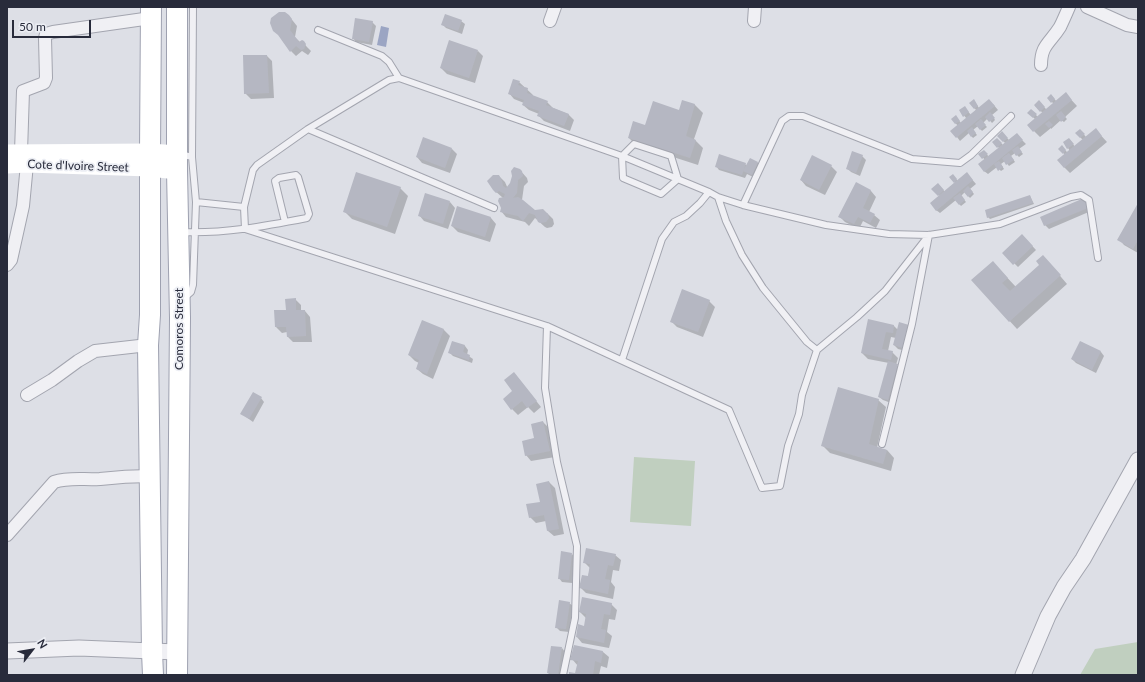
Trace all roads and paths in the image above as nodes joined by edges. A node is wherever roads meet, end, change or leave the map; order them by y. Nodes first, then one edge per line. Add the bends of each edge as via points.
1 (177, 7) edge
2 (194, 7) edge
3 (555, 7) edge
4 (755, 7) edge
5 (1069, 7) edge
6 (1087, 7) edge
7 (151, 12) edge
8 (550, 21) dead end
9 (754, 21) dead end
10 (1138, 27) edge
11 (318, 30) dead end
12 (1041, 65) dead end
13 (399, 78) junction
14 (1011, 116) dead end
15 (308, 129) junction
16 (18, 156) edge
17 (622, 156) junction
18 (150, 160) junction
19 (182, 161) junction
20 (7, 164) edge
21 (678, 179) junction
22 (709, 192) junction
23 (718, 197) junction
24 (196, 202) junction
25 (743, 205) junction
26 (244, 208) junction
27 (494, 208) dead end
28 (285, 222) junction
29 (246, 229) junction
30 (187, 232) junction
31 (929, 235) junction
32 (1098, 258) dead end
33 (7, 265) edge
34 (180, 310) junction
35 (150, 315) junction
36 (547, 326) junction
37 (148, 345) junction
38 (817, 350) junction
39 (622, 360) junction
40 (27, 395) dead end
41 (882, 444) dead end
42 (1138, 460) edge
43 (150, 476) junction
44 (7, 535) edge
45 (7, 651) edge
46 (152, 652) junction
47 (177, 652) junction
48 (153, 675) edge
49 (177, 675) edge
50 (563, 675) edge
51 (1022, 675) edge

1 - 19 main road, Comoros Street
2 - 19 lane
3 - 8 street
4 - 9 street
5 - 12 street via 1059,27 1043,48
6 - 10 street via 1127,25
7 - 16 street via 46,34 46,78 44,83 23,91
7 - 18 main road
11 - 13 lane via 382,56
13 - 15 lane via 390,80
13 - 17 lane
14 - 25 lane via 971,155 960,163 950,163 912,158 803,116 789,116 782,121
15 - 26 lane via 257,165 253,170
15 - 27 lane
16 - 18 main road, Cote d'Ivoire Street
16 - 20 main road, Cote d'Ivoire Street
16 - 33 street via 23,206 11,260
17 - 21 lane
17 - 21 lane via 634,144 671,156
17 - 21 lane via 623,178 661,194
18 - 19 main road, Cote d'Ivoire Street
18 - 35 main road
19 - 24 lane
19 - 30 main road, Comoros Street
21 - 22 lane
22 - 23 lane
22 - 39 lane via 686,216 674,222 662,239
23 - 25 lane
23 - 38 lane via 742,255 763,288 807,342
24 - 26 lane
24 - 30 lane
25 - 31 lane via 826,225 889,234
26 - 29 lane
28 - 28 lane via 309,216 296,175 275,181
28 - 29 lane
29 - 30 lane
29 - 36 lane
30 - 34 main road, Comoros Street
31 - 32 lane via 1000,224 1081,195 1089,200
31 - 38 lane via 885,291
31 - 41 lane via 912,324
34 - 35 main road
34 - 47 main road, Comoros Street
35 - 37 main road
36 - 39 lane
36 - 50 lane via 545,388 557,462 577,546 575,618
37 - 40 street via 95,351
37 - 43 main road
38 - 39 lane via 788,446 780,486 762,488 729,410
42 - 51 street via 1083,559 1064,587
43 - 44 street via 63,479 54,482
43 - 46 main road
45 - 46 street via 79,648
46 - 47 street
46 - 48 main road
47 - 49 main road, Comoros Street

